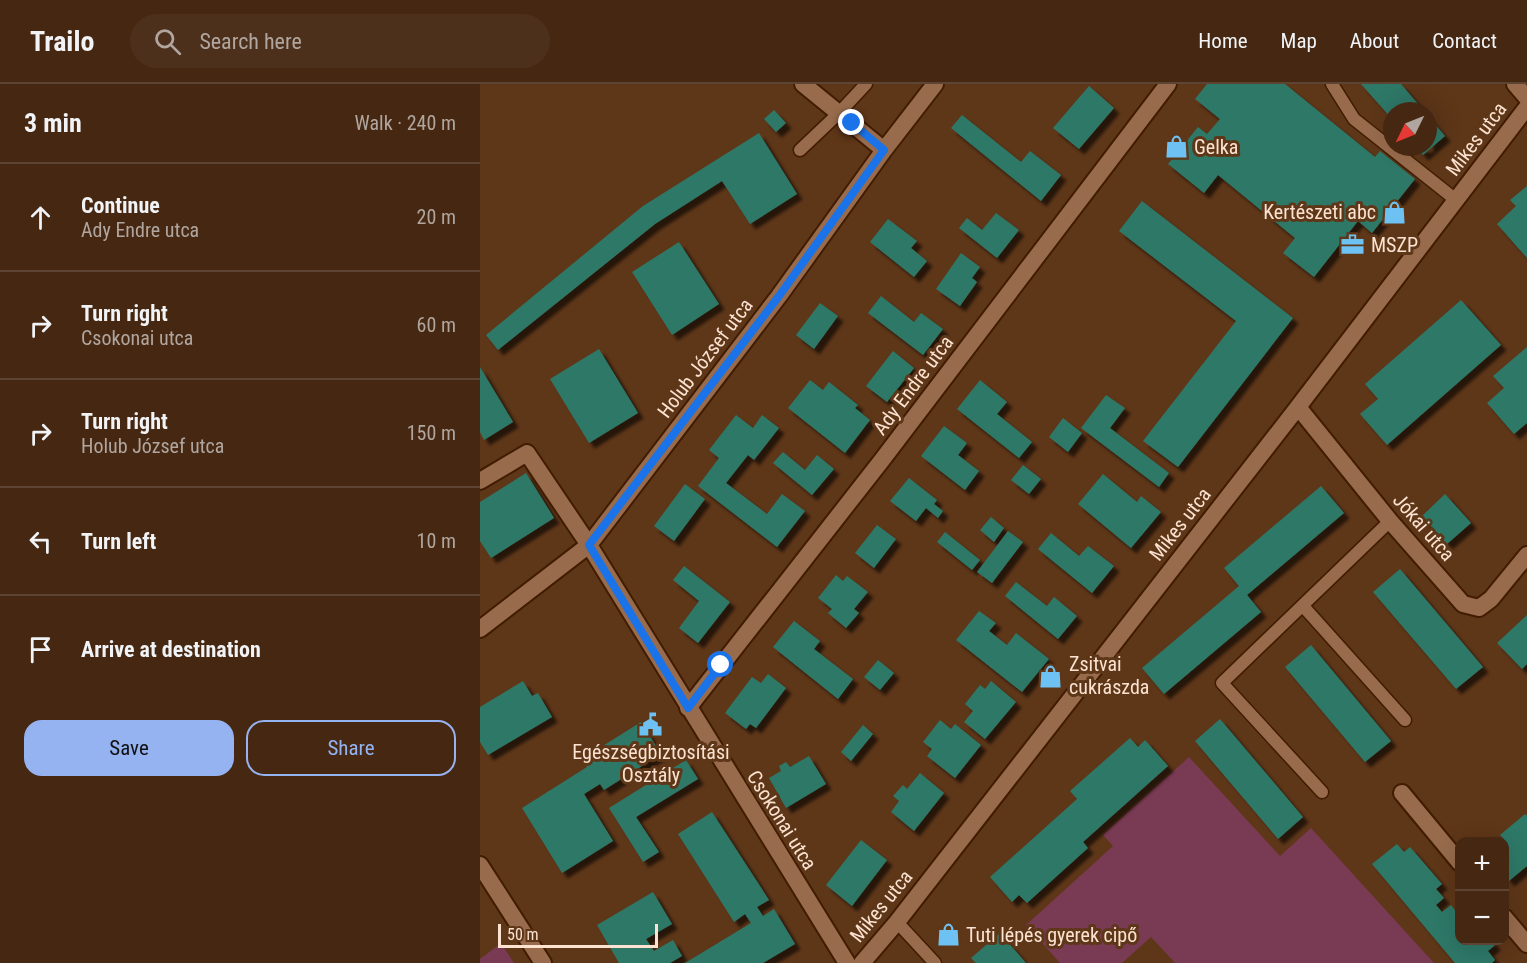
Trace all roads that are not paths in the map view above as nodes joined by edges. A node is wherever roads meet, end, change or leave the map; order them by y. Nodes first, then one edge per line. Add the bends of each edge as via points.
1 (803, 84) edge
2 (866, 84) edge
3 (935, 84) edge
4 (1168, 84) edge
5 (1332, 84) edge
6 (1515, 84) edge
7 (1527, 98) edge
8 (1527, 107) edge
9 (839, 113) junction
10 (801, 150) dead end
11 (884, 150) junction
12 (1456, 200) junction
13 (1298, 407) junction
14 (480, 481) edge
15 (1390, 520) junction
16 (589, 545) junction
17 (1527, 555) edge
18 (1303, 606) junction
19 (480, 629) edge
20 (688, 708) junction
21 (1405, 720) dead end
22 (1322, 792) dead end
23 (1402, 793) dead end
24 (1455, 856) edge
25 (480, 865) edge
26 (897, 922) junction
27 (1509, 923) edge
28 (1527, 944) edge
29 (543, 963) edge
30 (847, 963) edge
31 (862, 963) edge
32 (935, 963) edge

1 - 9 street
2 - 9 lane
3 - 11 street, Holub József utca
4 - 20 street, Ady Endre utca
5 - 12 lane via 1354,119
6 - 7 street
8 - 12 street, Mikes utca
9 - 10 lane
9 - 11 street
11 - 16 street, Holub József utca via 779,296
12 - 13 street, Mikes utca
13 - 15 street, Jókai utca
13 - 26 street, Mikes utca
14 - 16 street, Csokonai utca via 527,453
15 - 17 street, Jókai utca via 1463,604 1479,608 1491,599
15 - 18 lane
16 - 19 street, Holub József utca
16 - 20 street, Csokonai utca
18 - 21 lane
18 - 22 lane via 1222,683
20 - 30 street, Csokonai utca
23 - 24 street
25 - 29 street
26 - 31 street, Mikes utca
26 - 32 lane
27 - 28 street

